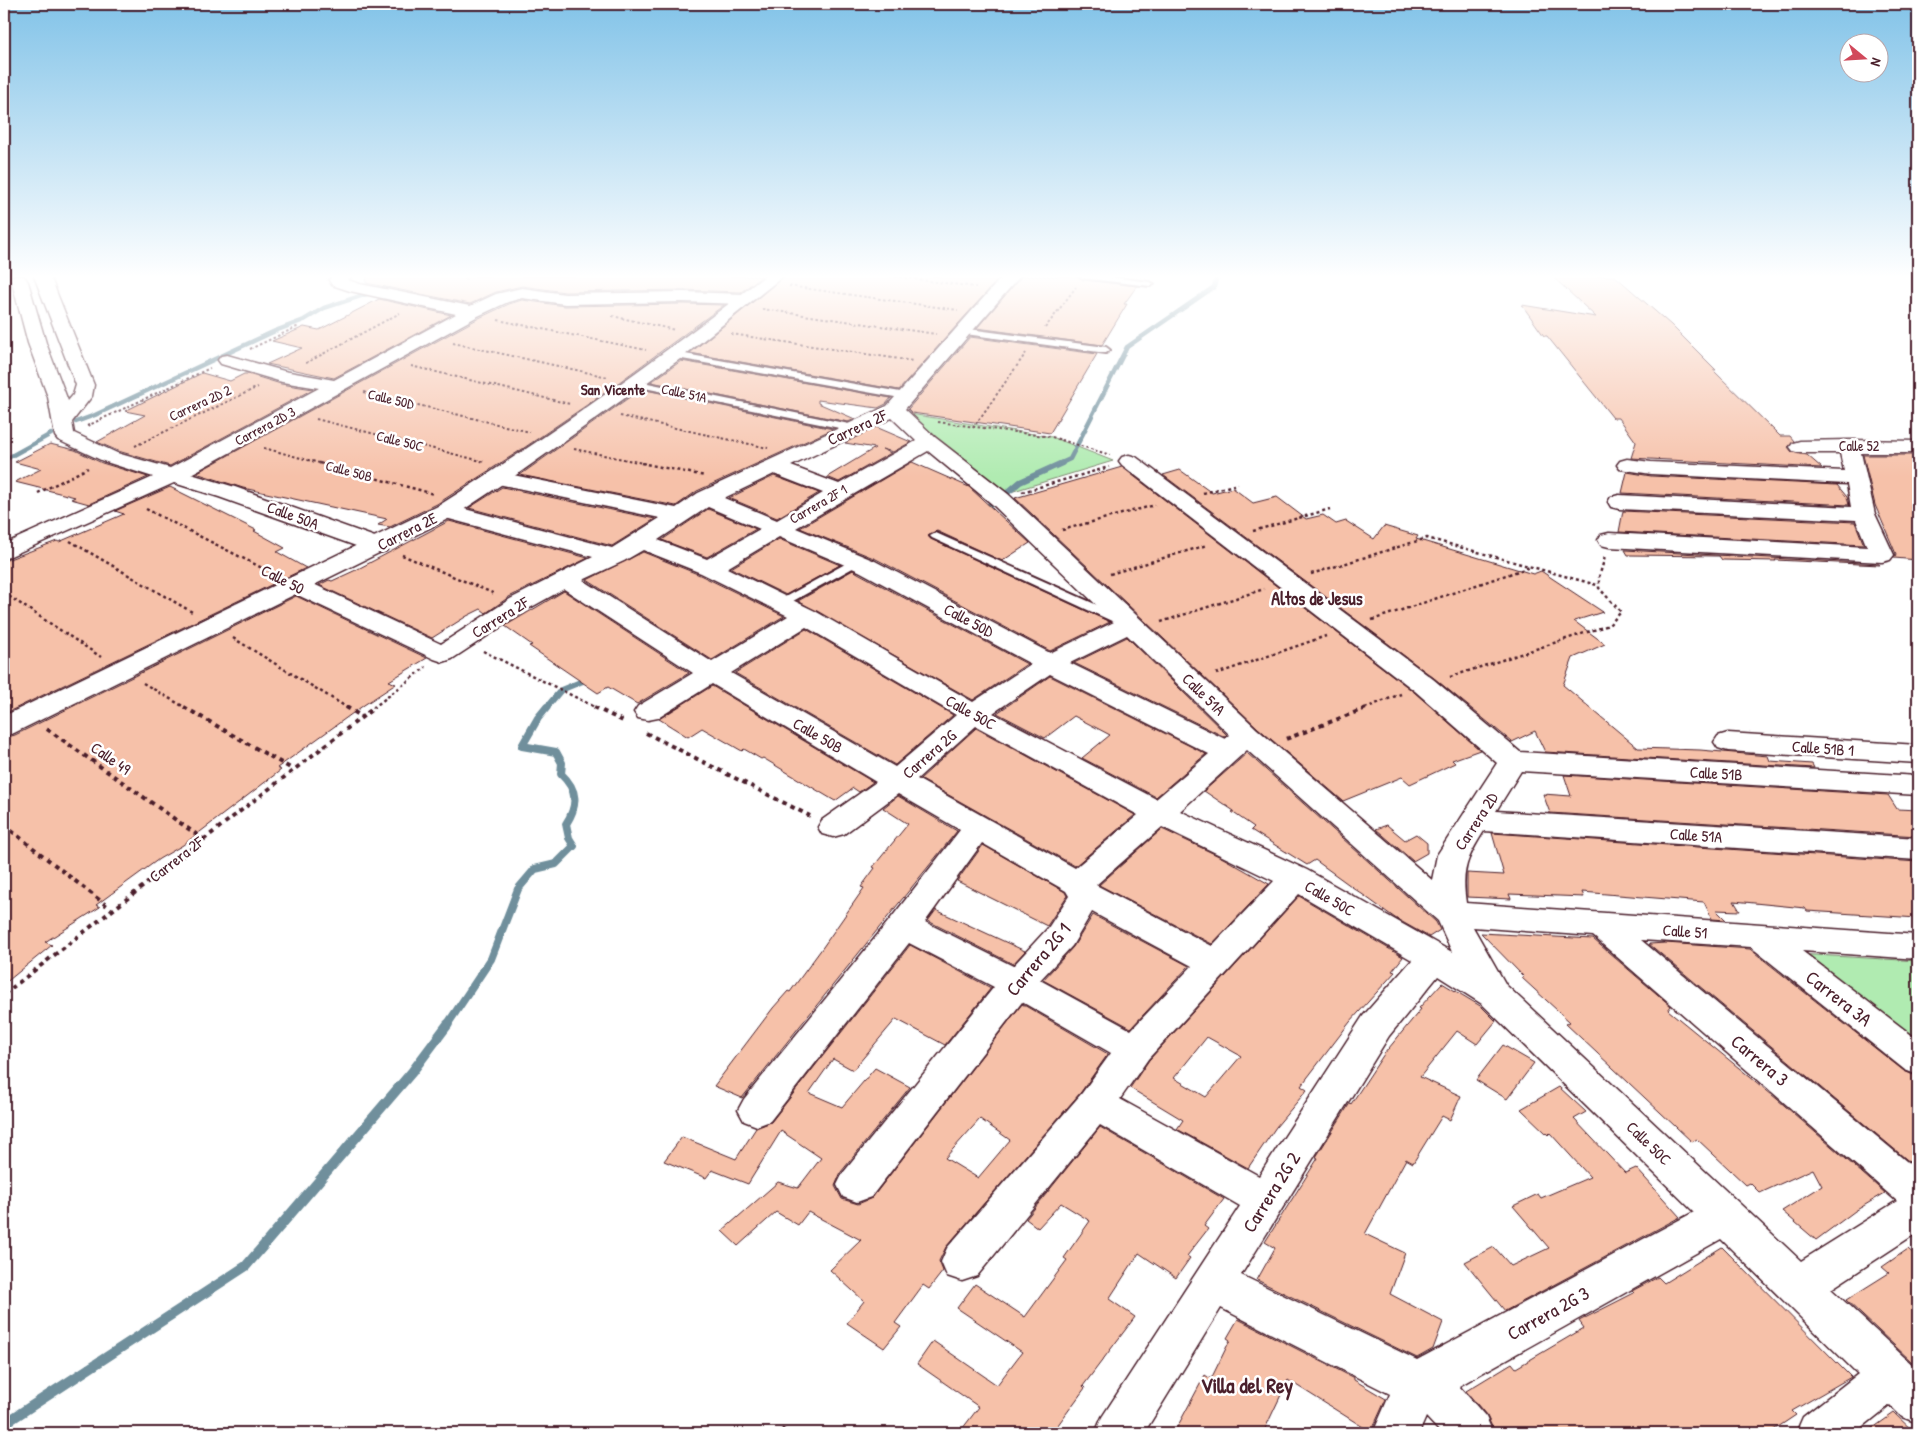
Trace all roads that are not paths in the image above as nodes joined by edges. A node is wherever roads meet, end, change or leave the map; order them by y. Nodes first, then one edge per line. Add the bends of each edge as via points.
1 (37, 343) edge
2 (68, 343) edge
3 (419, 343) edge
4 (689, 343) edge
5 (951, 343) edge
6 (1042, 343) edge
7 (1106, 350) dead end
8 (674, 355) junction
9 (227, 360) road end
10 (633, 383) junction
11 (339, 386) junction
12 (900, 407) junction
13 (854, 428) junction
14 (64, 429) junction
15 (929, 442) junction
16 (1849, 446) junction
17 (1918, 446) edge
18 (1800, 447) dead end
19 (1129, 461) road end
20 (773, 466) junction
21 (1627, 466) dead end
22 (505, 473) junction
23 (172, 476) junction
24 (1857, 478) junction
25 (839, 492) junction
26 (706, 498) junction
27 (1619, 502) dead end
28 (453, 506) junction
29 (1864, 514) junction
30 (677, 515) junction
31 (776, 528) junction
32 (936, 536) dead end
33 (1610, 540) road end
34 (641, 541) junction
35 (378, 546) junction
36 (4, 552) edge
37 (616, 556) junction
38 (856, 562) junction
39 (708, 568) junction
40 (565, 579) junction
41 (296, 585) junction
42 (780, 604) junction
43 (806, 616) junction
44 (1131, 624) junction
45 (443, 654) joint
46 (1049, 663) junction
47 (713, 674) junction
48 (974, 714) junction
49 (640, 722) road end
50 (4, 727) edge
51 (1728, 742) dead end
52 (1237, 744) junction
53 (1918, 754) edge
54 (1513, 761) junction
55 (897, 781) junction
56 (1918, 785) edge
57 (1159, 813) junction
58 (1475, 820) junction
59 (833, 827) road end
60 (978, 827) junction
61 (1918, 849) edge
62 (1296, 878) junction
63 (1081, 889) junction
64 (1451, 914) junction
65 (904, 926) junction
66 (1603, 926) junction
67 (1759, 936) junction
68 (1918, 947) edge
69 (1434, 957) junction
70 (1215, 964) junction
71 (1016, 983) junction
72 (1494, 994) junction
73 (1135, 1049) junction
74 (1918, 1060) edge
75 (1095, 1104) junction
76 (757, 1110) dead end
77 (857, 1185) dead end
78 (1918, 1195) edge
79 (1266, 1200) junction
80 (1918, 1210) edge
81 (1725, 1216) junction
82 (962, 1262) dead end
83 (1214, 1283) junction
84 (1799, 1286) junction
85 (1418, 1384) junction
86 (1905, 1388) edge
87 (1118, 1433) edge
88 (1396, 1433) edge
89 (1470, 1433) edge
90 (1819, 1433) edge

1 - 14 street via 58,397
2 - 14 street via 85,385
3 - 11 street, Carrera 2D 3
4 - 8 street, Carrera 2E
5 - 12 street, Carrera 2F
6 - 7 lane
8 - 10 street, Carrera 2E
8 - 12 lane
9 - 11 street via 282,376
10 - 13 lane, Calle 51A
10 - 22 street, Carrera 2E
11 - 23 street, Carrera 2D 3
12 - 13 street, Carrera 2F
12 - 15 street, Calle 51A
13 - 20 street, Carrera 2F
14 - 23 street, Calle 50A via 110,457
15 - 25 street, Carrera 2F 1
15 - 44 street, Calle 51A via 1000,499
16 - 17 street, Calle 52
16 - 18 street, Calle 52
16 - 24 street
19 - 54 street via 1424,685
20 - 25 street
20 - 26 street, Carrera 2F
21 - 24 street
22 - 28 street, Carrera 2E
22 - 30 street
23 - 35 street, Calle 50A via 227,492
23 - 36 street, Carrera 2D 3
24 - 29 street
25 - 31 street, Carrera 2F 1
26 - 30 street, Carrera 2F
26 - 31 street, Calle 50D
27 - 29 street
28 - 35 street, Carrera 2E
28 - 37 street
29 - 33 street via 1882,555
30 - 34 street, Carrera 2F
31 - 38 street, Calle 50D
31 - 39 street, Carrera 2F 1
32 - 44 lane
34 - 37 street, Carrera 2F
34 - 39 street, Calle 50C
35 - 41 street, Carrera 2E
37 - 40 street, Carrera 2F
38 - 42 lane
38 - 46 street, Calle 50D
39 - 42 street, Calle 50C
40 - 45 street, Carrera 2F via 519,604
40 - 47 street, Calle 50B
41 - 45 street, Calle 50
41 - 50 street, Carrera 2E
42 - 43 street, Calle 50C
43 - 47 street
43 - 48 street, Calle 50C
44 - 46 street, Carrera 2G
44 - 52 street, Calle 51A
46 - 48 street, Carrera 2G
46 - 52 street, Calle 50D
47 - 49 street
47 - 55 street, Calle 50B
48 - 55 street, Carrera 2G
48 - 57 street, Calle 50C
51 - 53 street, Calle 51B 1
52 - 57 street, Carrera 2G 1
52 - 64 street, Calle 51A
54 - 56 street, Calle 51B
54 - 58 street, Carrera 2D
55 - 59 street, Carrera 2G
55 - 60 street, Calle 50B
57 - 62 street, Calle 50C
57 - 63 street, Carrera 2G 1
58 - 61 street, Calle 51A
58 - 64 street, Carrera 2D via 1453,855 1447,885
60 - 63 street, Calle 50B
60 - 65 street
62 - 69 street, Calle 50C
62 - 70 street
63 - 70 street, Calle 50B
63 - 71 street, Carrera 2G 1 via 1060,937
64 - 66 street, Calle 51
64 - 72 street, Calle 51A via 1464,944
65 - 71 street
65 - 76 street
66 - 67 street, Calle 51
66 - 78 street, Carrera 3
67 - 68 street, Calle 51
67 - 74 street, Carrera 3A
69 - 72 street, Calle 50C
69 - 79 street, Carrera 2G 2 via 1376,1026
70 - 73 street
71 - 73 street
71 - 77 street, Carrera 2G 1
72 - 81 street, Calle 50C
73 - 75 street
75 - 79 street
75 - 82 street
79 - 83 street, Carrera 2G 2
80 - 84 street
81 - 84 street, Calle 50C
81 - 85 street, Carrera 2G 3
83 - 85 street
83 - 87 street, Carrera 2G 2
84 - 86 street, Calle 50C
85 - 88 street
85 - 89 street via 1445,1403
86 - 90 street

